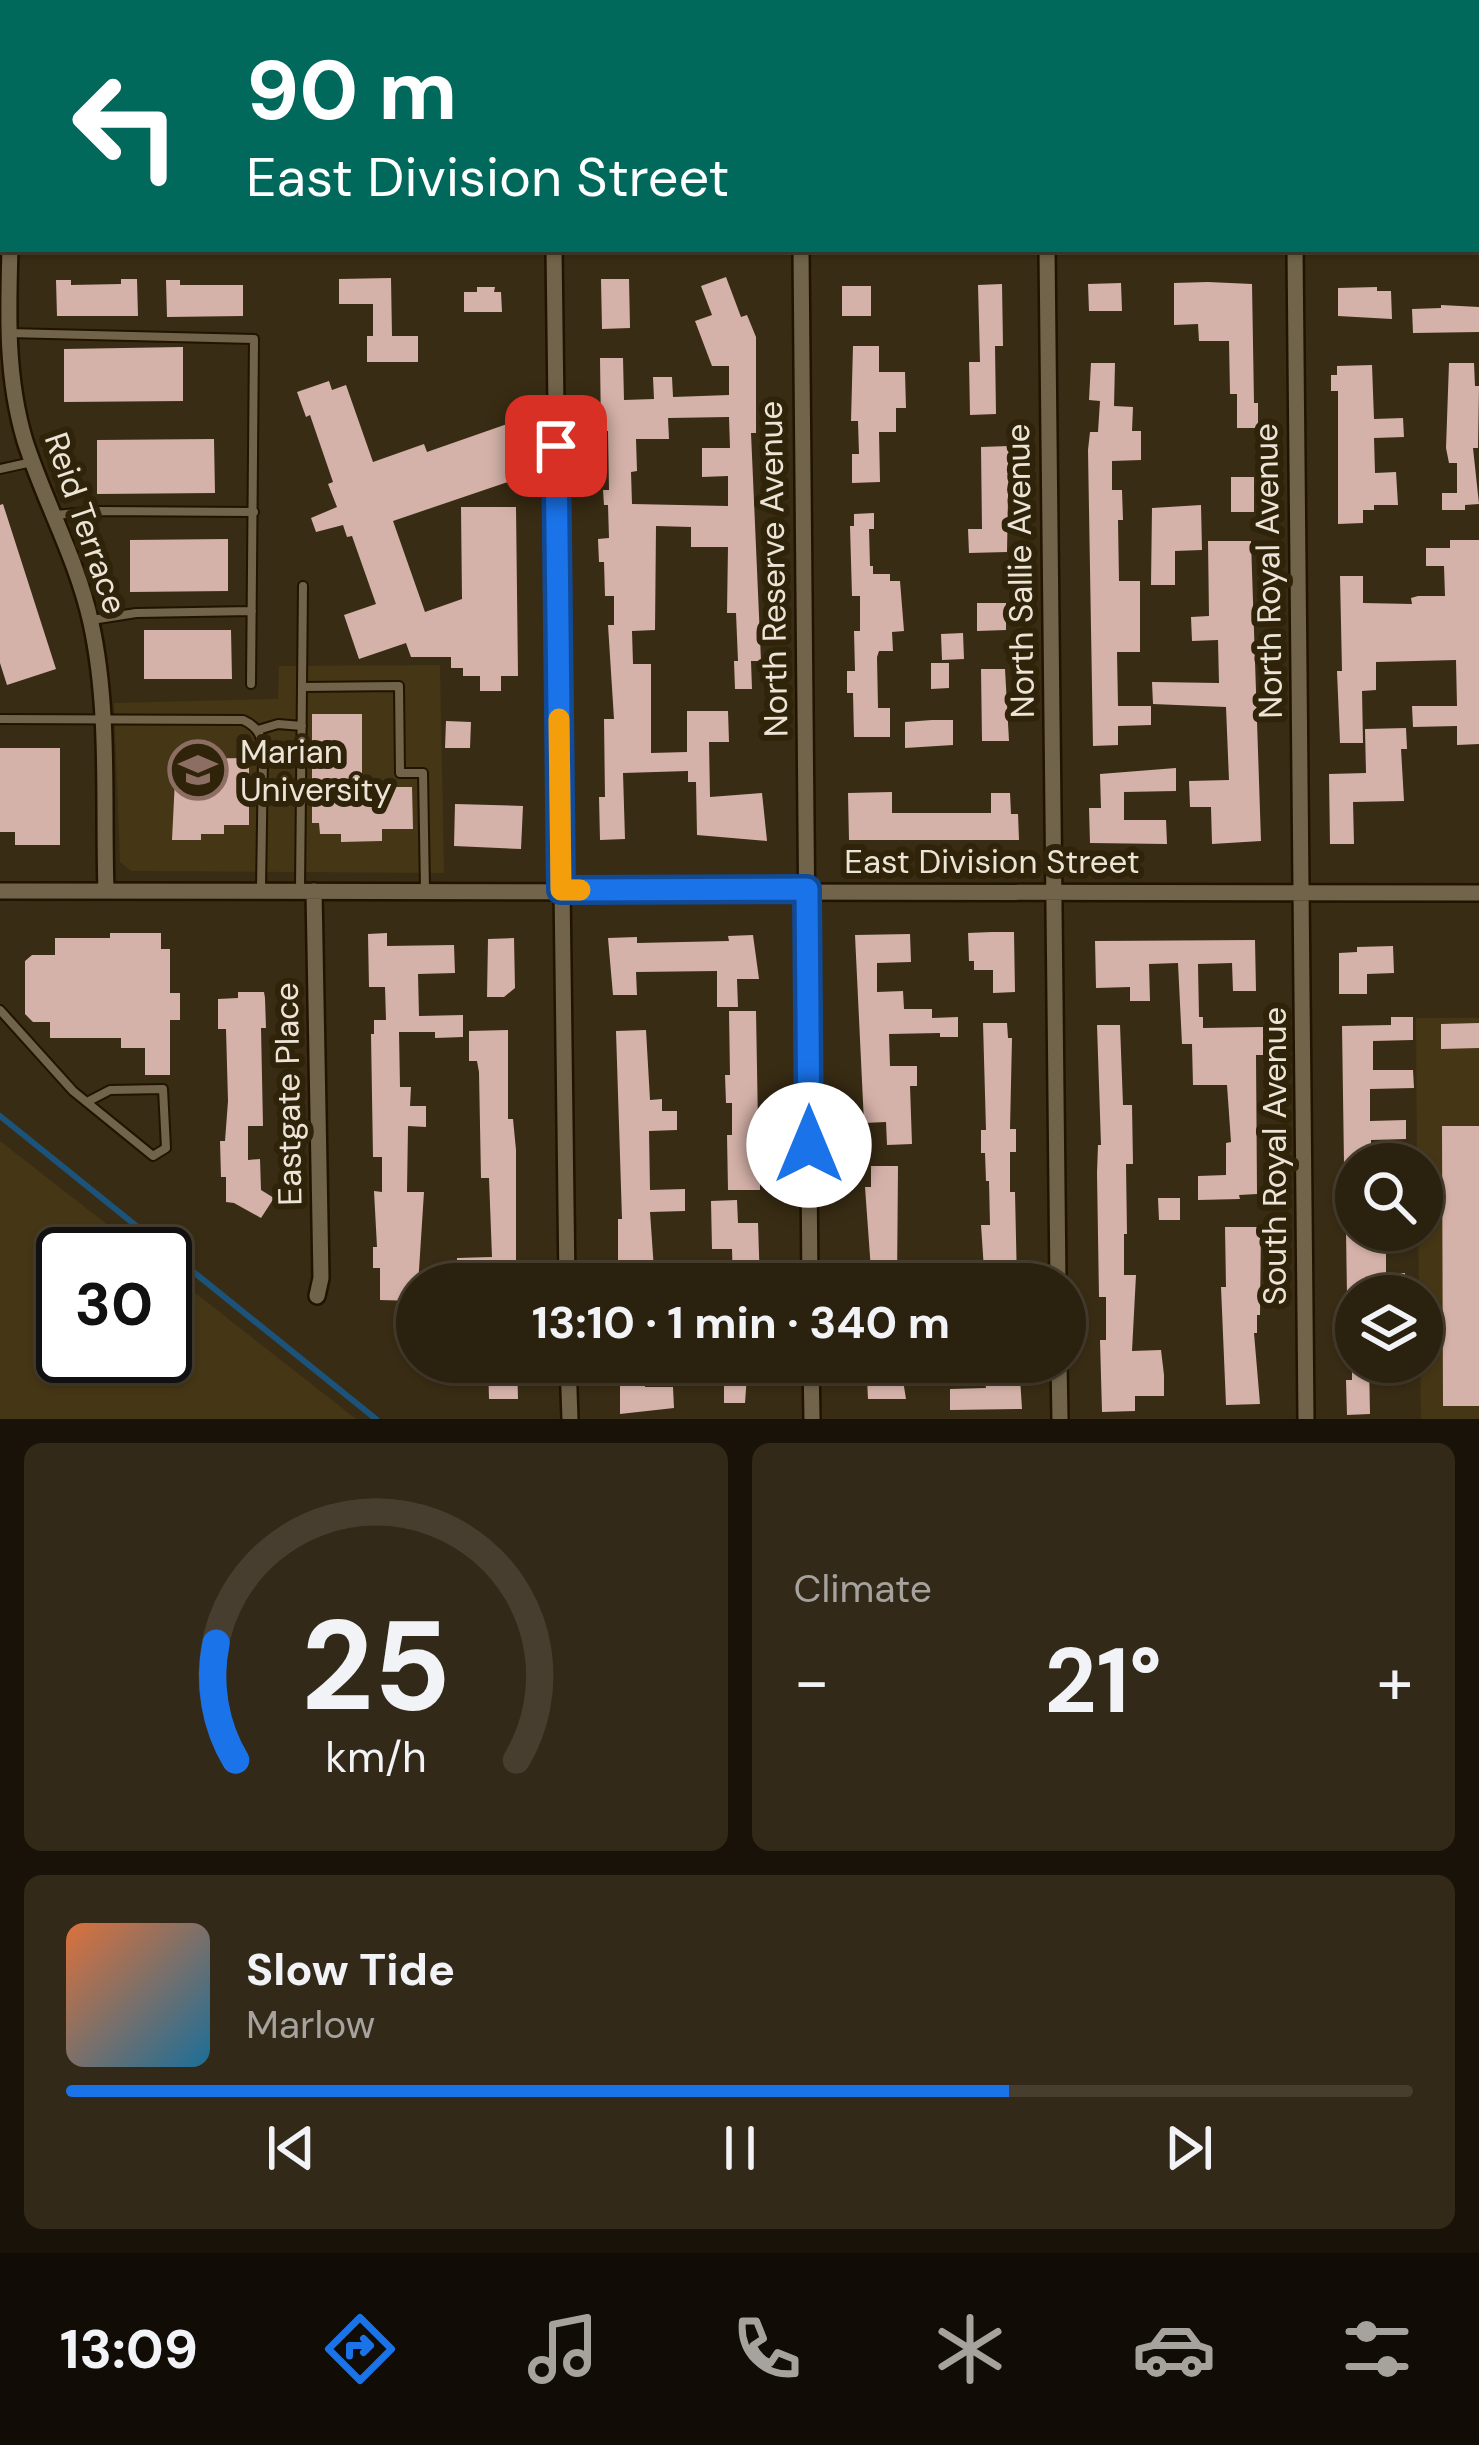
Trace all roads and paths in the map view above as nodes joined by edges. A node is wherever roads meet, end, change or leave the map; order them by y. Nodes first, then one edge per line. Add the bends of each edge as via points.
1 (10, 252) edge
2 (554, 252) edge
3 (801, 252) edge
4 (1047, 252) edge
5 (1295, 252) edge
6 (8, 333) junction
7 (32, 462) junction
8 (0, 469) edge
9 (254, 512) junction
10 (54, 516) junction
11 (303, 586) dead end
12 (252, 611) junction
13 (91, 620) junction
14 (251, 684) dead end
15 (302, 687) junction
16 (0, 719) edge
17 (101, 721) junction
18 (302, 726) junction
19 (258, 730) junction
20 (807, 889) junction
21 (106, 890) junction
22 (425, 890) junction
23 (561, 890) junction
24 (0, 891) edge
25 (261, 891) junction
26 (307, 891) junction
27 (1054, 892) junction
28 (1302, 892) junction
29 (1479, 893) edge
30 (0, 1010) edge
31 (87, 1102) junction
32 (567, 1263) edge
33 (810, 1263) edge
34 (1058, 1263) edge
35 (317, 1296) dead end
36 (569, 1383) edge
37 (811, 1383) edge
38 (1059, 1383) edge
39 (570, 1419) edge
40 (812, 1419) edge
41 (1060, 1419) edge
42 (1306, 1419) edge

1 - 6 street, Reid Terrace
2 - 23 street
3 - 20 street, North Reserve Avenue
4 - 27 street, North Sallie Avenue
5 - 28 street, North Royal Avenue
6 - 7 street, Reid Terrace
6 - 9 lane via 254,339
7 - 8 lane
7 - 10 street, Reid Terrace
9 - 10 lane
9 - 12 lane
10 - 13 street, Reid Terrace
11 - 15 lane
12 - 13 lane
12 - 14 lane
13 - 17 street, Reid Terrace
15 - 18 lane
15 - 22 lane via 399,686 400,773 424,773
16 - 17 lane
17 - 19 lane via 243,720
17 - 21 street, Reid Terrace
18 - 19 lane
18 - 26 lane
19 - 25 lane
20 - 23 street, East Division Street
20 - 27 street, East Division Street
20 - 33 street, North Reserve Avenue
21 - 24 street, East Division Street
21 - 25 street, East Division Street
22 - 23 street, East Division Street
22 - 26 street, East Division Street
23 - 32 street
25 - 26 street, East Division Street
26 - 35 street, Eastgate Place
27 - 28 street, East Division Street
27 - 34 street, North Sallie Avenue
28 - 29 street, East Division Street
28 - 42 street, South Royal Avenue
30 - 31 lane
31 - 31 lane via 153,1156 166,1148 163,1089 110,1090
36 - 39 street
37 - 40 street
38 - 41 street

